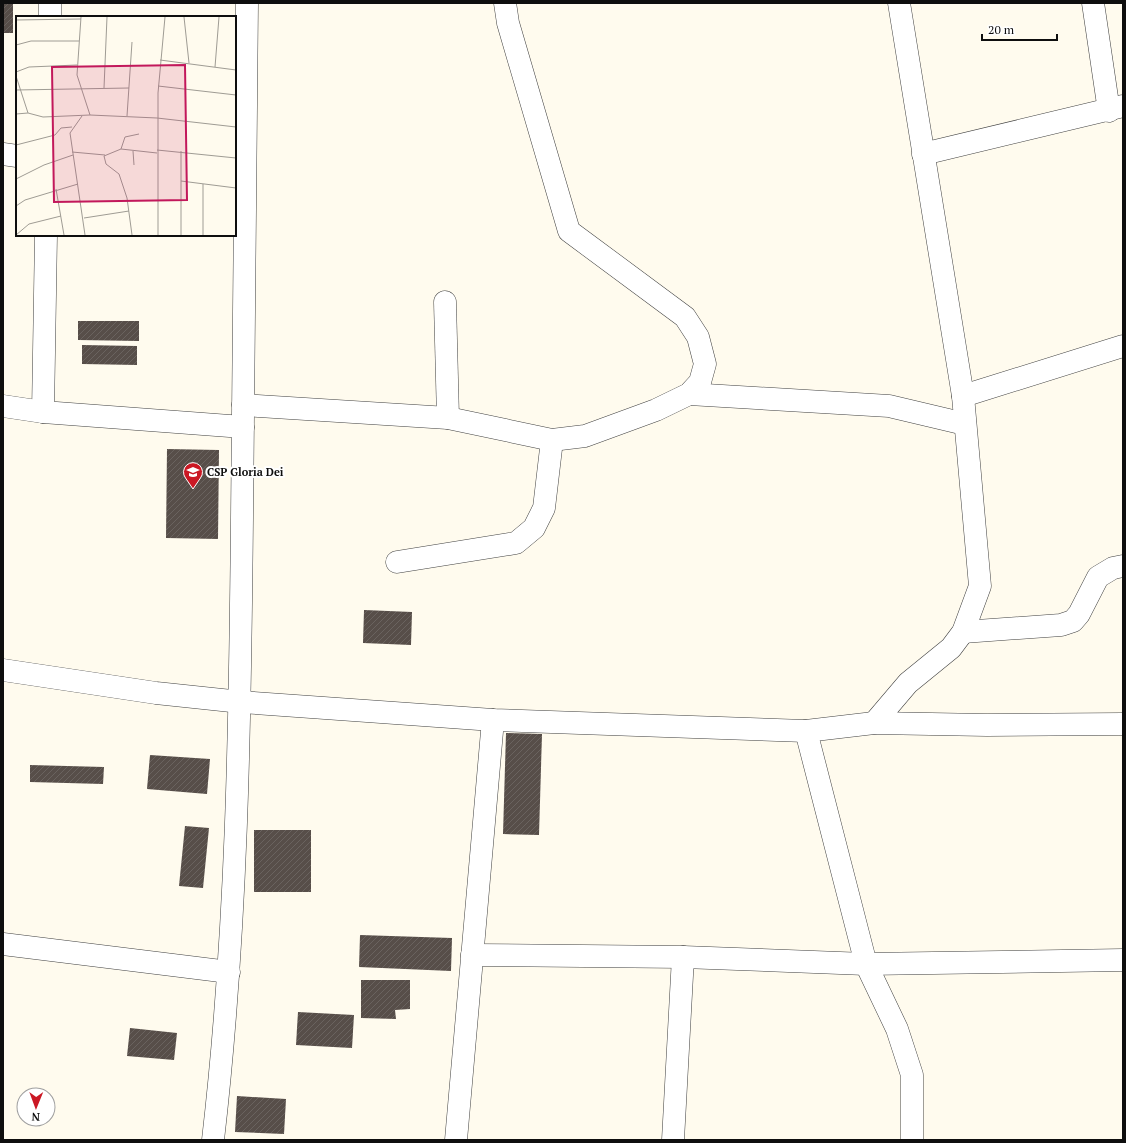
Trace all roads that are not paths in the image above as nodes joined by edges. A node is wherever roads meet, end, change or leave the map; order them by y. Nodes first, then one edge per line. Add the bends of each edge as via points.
1 (50, 3) edge
2 (247, 3) edge
3 (505, 3) edge
4 (899, 3) edge
5 (1093, 3) edge
6 (50, 16) edge
7 (1116, 108) edge
8 (3, 154) edge
9 (923, 154) junction
10 (16, 156) edge
11 (46, 236) edge
12 (445, 302) dead end
13 (1123, 346) edge
14 (689, 394) junction
15 (963, 396) junction
16 (243, 405) junction
17 (3, 406) edge
18 (43, 412) junction
19 (448, 418) junction
20 (966, 424) junction
21 (243, 427) junction
22 (552, 440) junction
23 (397, 562) dead end
24 (1123, 566) edge
25 (963, 632) junction
26 (3, 670) edge
27 (240, 702) junction
28 (493, 720) junction
29 (874, 723) junction
30 (1123, 724) edge
31 (806, 731) junction
32 (3, 944) edge
33 (472, 955) junction
34 (683, 957) junction
35 (1123, 960) edge
36 (866, 964) junction
37 (229, 972) junction
38 (213, 1140) edge
39 (456, 1140) edge
40 (673, 1140) edge
41 (912, 1140) edge

1 - 6 street
2 - 16 street
3 - 14 street via 508,23 569,231 685,317 698,337 705,364 700,382
4 - 9 street
5 - 7 street
7 - 9 street
8 - 10 street
9 - 15 street
11 - 18 street
12 - 19 street
13 - 15 street
14 - 20 street via 889,406
14 - 22 street via 656,410 585,436
15 - 20 street
16 - 19 street
16 - 21 street
17 - 18 street
18 - 21 street
19 - 22 street
20 - 25 street via 980,586
21 - 27 street
22 - 23 street via 544,508 534,528 516,543
24 - 25 street via 1113,568 1098,577 1073,621 1061,625
25 - 29 street via 951,648 908,683
26 - 27 street via 156,693
27 - 28 street
27 - 37 street
28 - 31 street
28 - 33 street
29 - 30 street
29 - 31 street
31 - 36 street
32 - 37 street
33 - 34 street
33 - 39 street
34 - 36 street
34 - 40 street
35 - 36 street
36 - 41 street via 897,1029 912,1075
37 - 38 street via 223,1057

